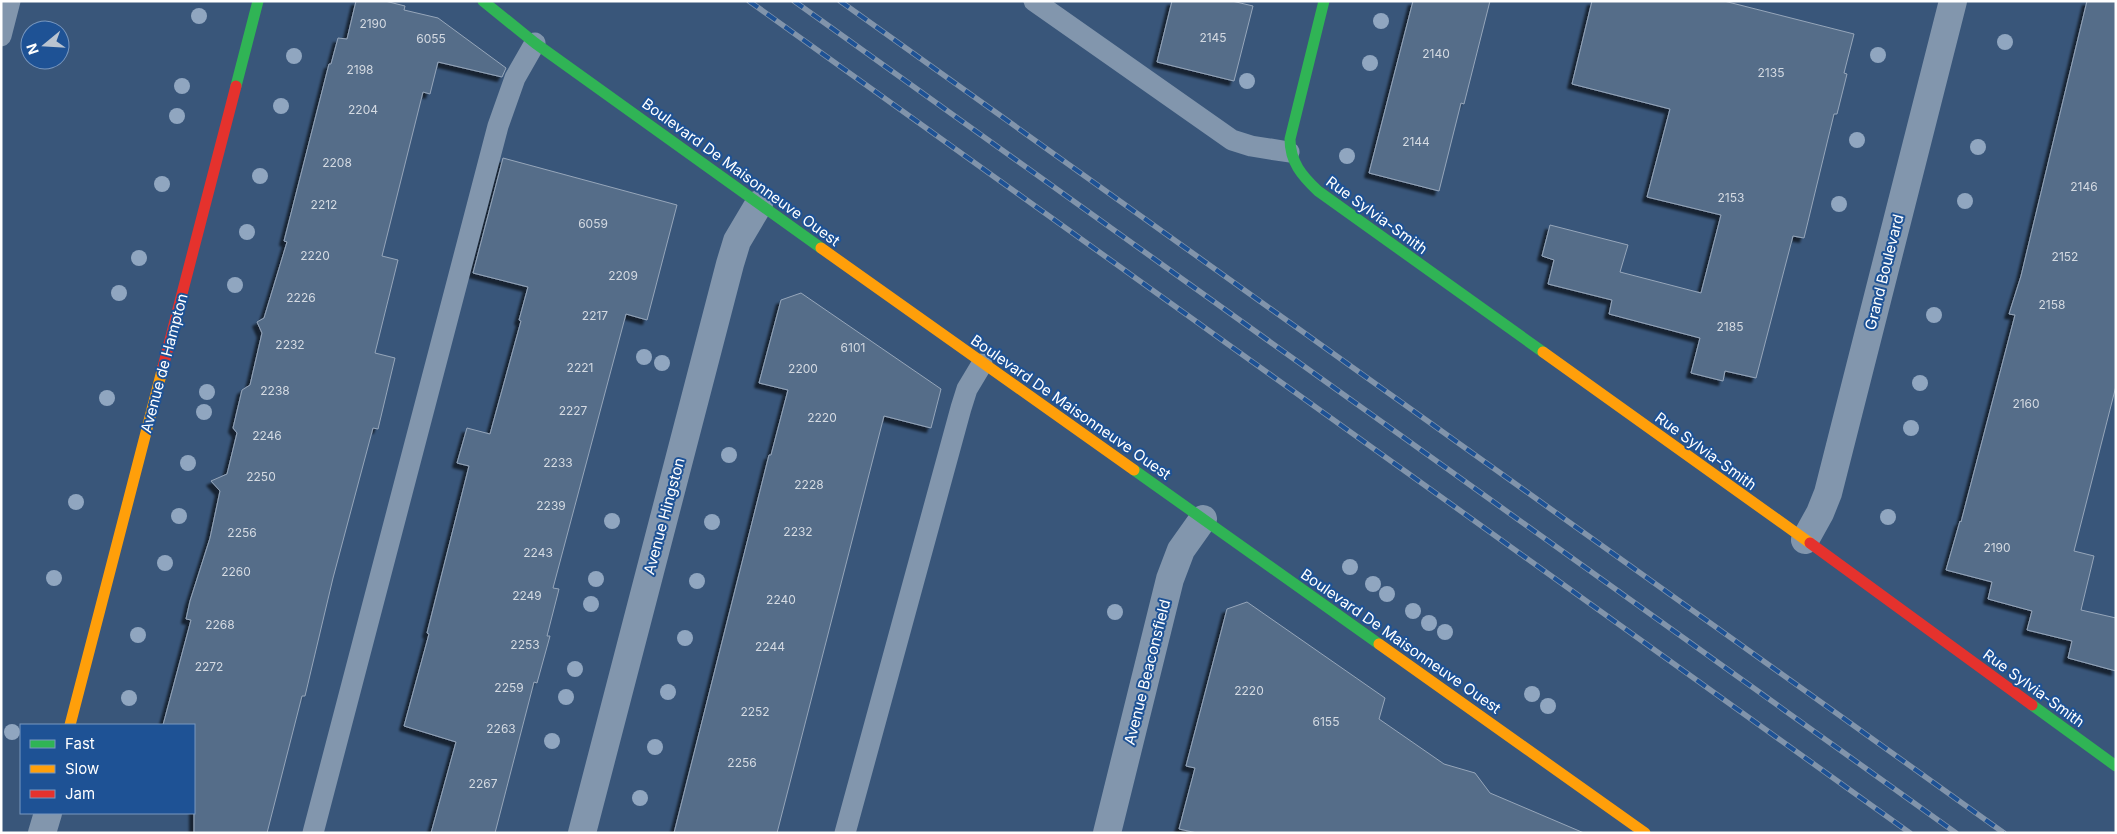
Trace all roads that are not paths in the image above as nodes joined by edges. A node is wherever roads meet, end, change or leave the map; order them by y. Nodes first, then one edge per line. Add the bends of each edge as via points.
1 (10, 1) edge
2 (258, 1) edge
3 (483, 1) edge
4 (1034, 1) edge
5 (1324, 1) edge
6 (1953, 1) edge
7 (1057, 8) edge
8 (1, 36) edge
9 (535, 43) junction
10 (1289, 152) junction
11 (759, 204) junction
12 (982, 364) junction
13 (1203, 519) junction
14 (1805, 540) junction
15 (70, 724) edge
16 (2116, 766) edge
17 (48, 814) edge
18 (42, 833) edge
19 (313, 833) edge
20 (582, 833) edge
21 (845, 833) edge
22 (1107, 833) edge
23 (1645, 833) edge

1 - 8 lane
2 - 15 street, Avenue de Hampton
3 - 9 street, Boulevard De Maisonneuve Ouest
4 - 7 lane
5 - 10 street via 1298,102
6 - 14 street, Grand Boulevard via 1828,494
7 - 10 lane via 1232,140
9 - 11 street, Boulevard De Maisonneuve Ouest
9 - 19 lane via 515,78 498,126
10 - 14 street, Rue Sylvia-Smith via 1303,177 1318,191
11 - 12 street, Boulevard De Maisonneuve Ouest
11 - 20 street, Avenue Hingston via 737,241 730,264
12 - 13 street, Boulevard De Maisonneuve Ouest
12 - 21 lane via 967,389 961,408
13 - 22 street, Avenue Beaconsfield via 1181,550 1170,579
13 - 23 street, Boulevard De Maisonneuve Ouest
14 - 16 street, Rue Sylvia-Smith
17 - 18 street

